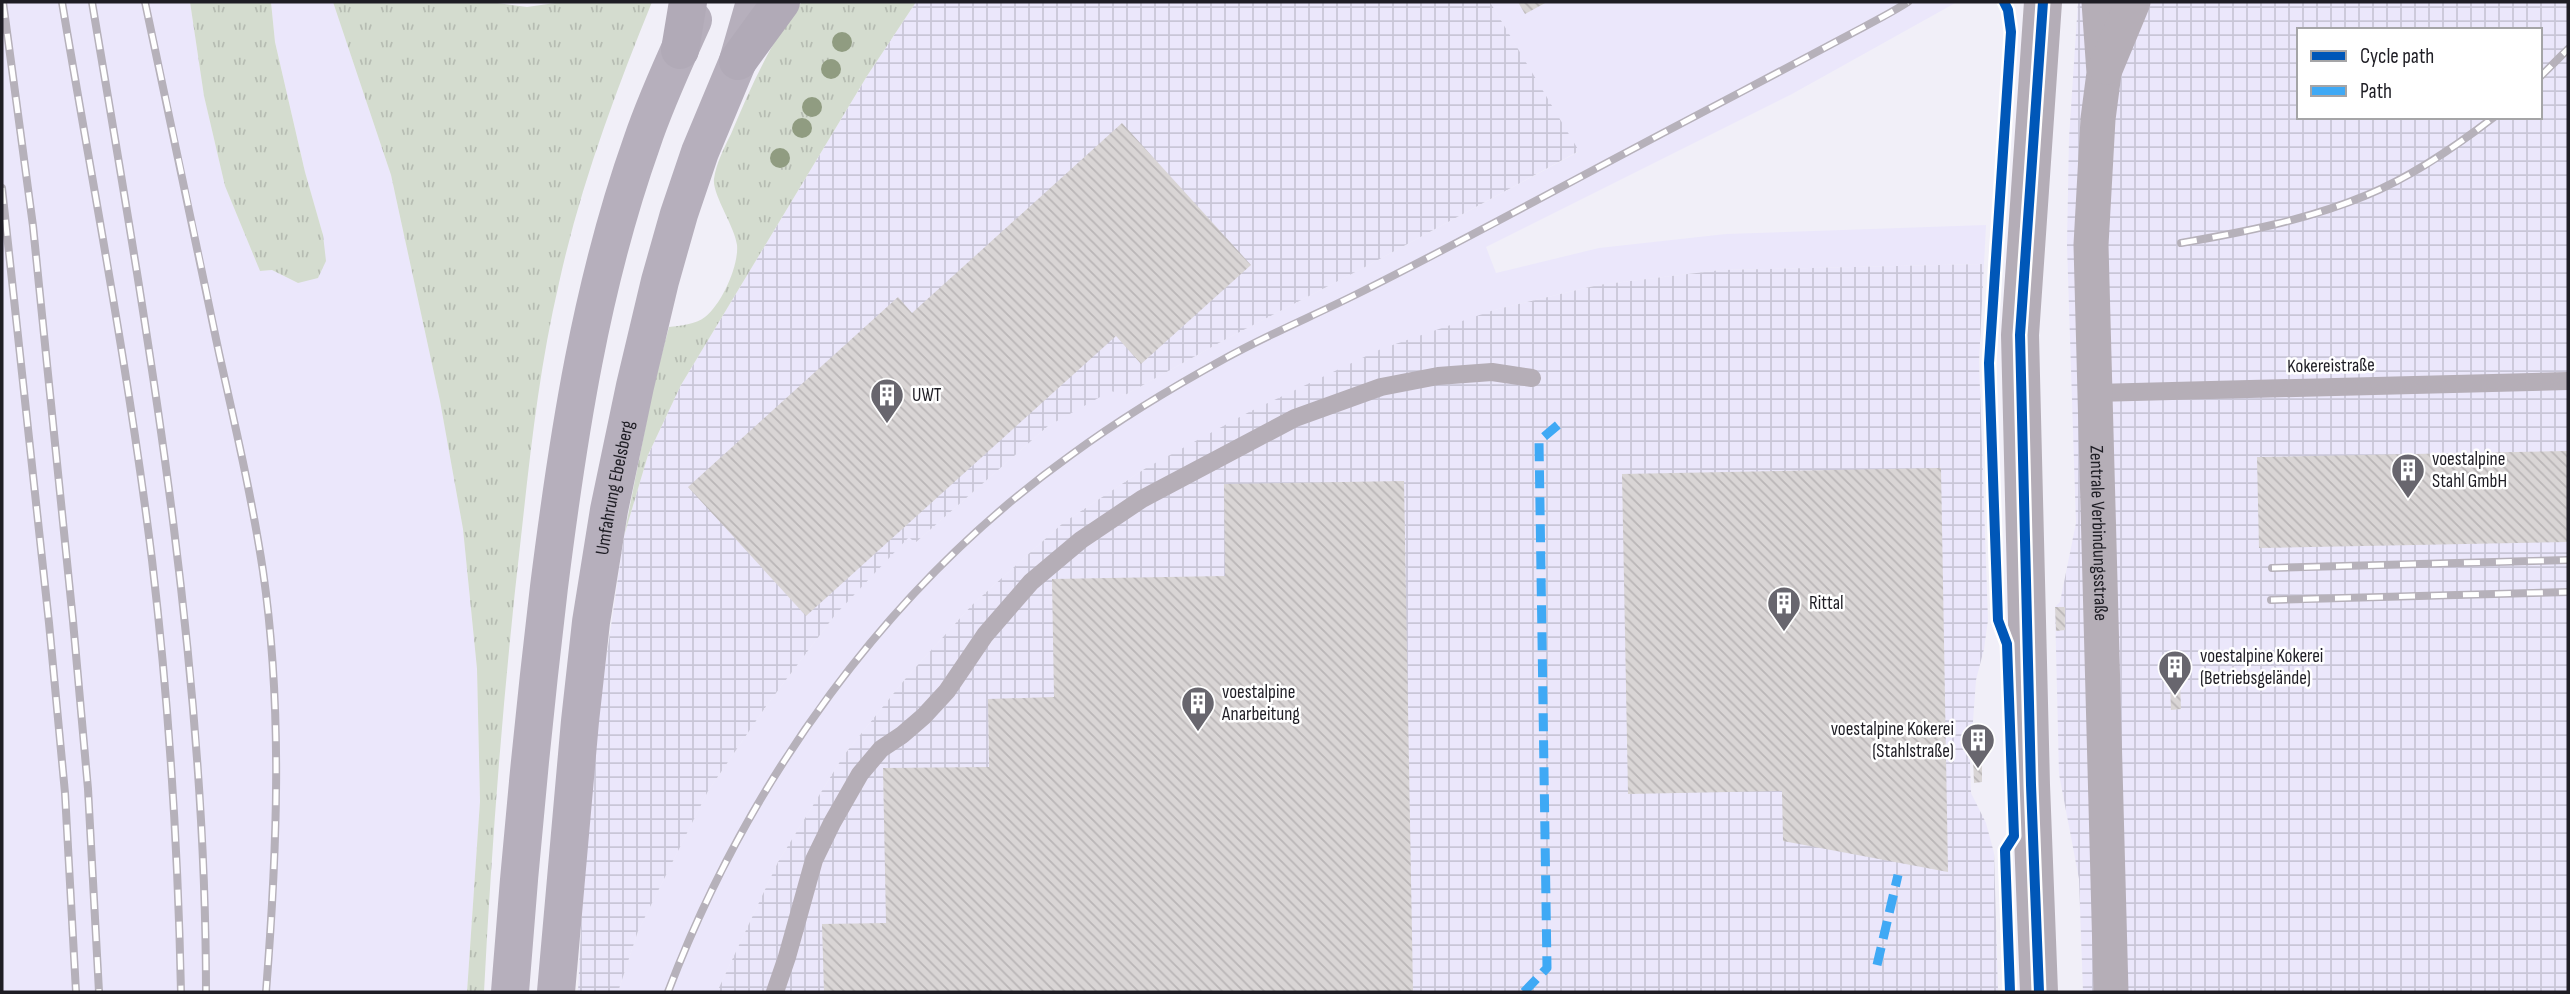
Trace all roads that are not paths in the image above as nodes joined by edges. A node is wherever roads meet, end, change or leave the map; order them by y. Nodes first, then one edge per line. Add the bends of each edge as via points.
1 (688, 2) edge
2 (701, 2) edge
3 (755, 2) edge
4 (781, 2) edge
5 (2043, 2) edge
6 (2099, 2) edge
7 (2133, 2) edge
8 (680, 50) junction
9 (738, 61) junction
10 (2104, 73) junction
11 (1532, 378) dead end
12 (2568, 381) edge
13 (2095, 393) junction
14 (510, 992) edge
15 (556, 992) edge
16 (775, 992) edge
17 (2039, 992) edge
18 (2111, 992) edge

1 - 8 highway
2 - 8 main road
3 - 9 main road, Umfahrung Ebelsberg
4 - 9 highway
5 - 17 street via 2020,335
6 - 10 street
7 - 10 street
8 - 14 main road via 642,141 605,262 577,394 532,727
9 - 15 main road, Umfahrung Ebelsberg via 700,152 663,268 609,510 580,721
10 - 13 street, Zentrale Verbindungsstraße via 2091,245
11 - 16 lane via 1492,372 1381,387 1296,418 1142,499 1081,540 1031,582 985,635 947,691 924,716 881,749 860,774 814,860
12 - 13 lane, Kokereistraße
13 - 18 street, Zentrale Verbindungsstraße

